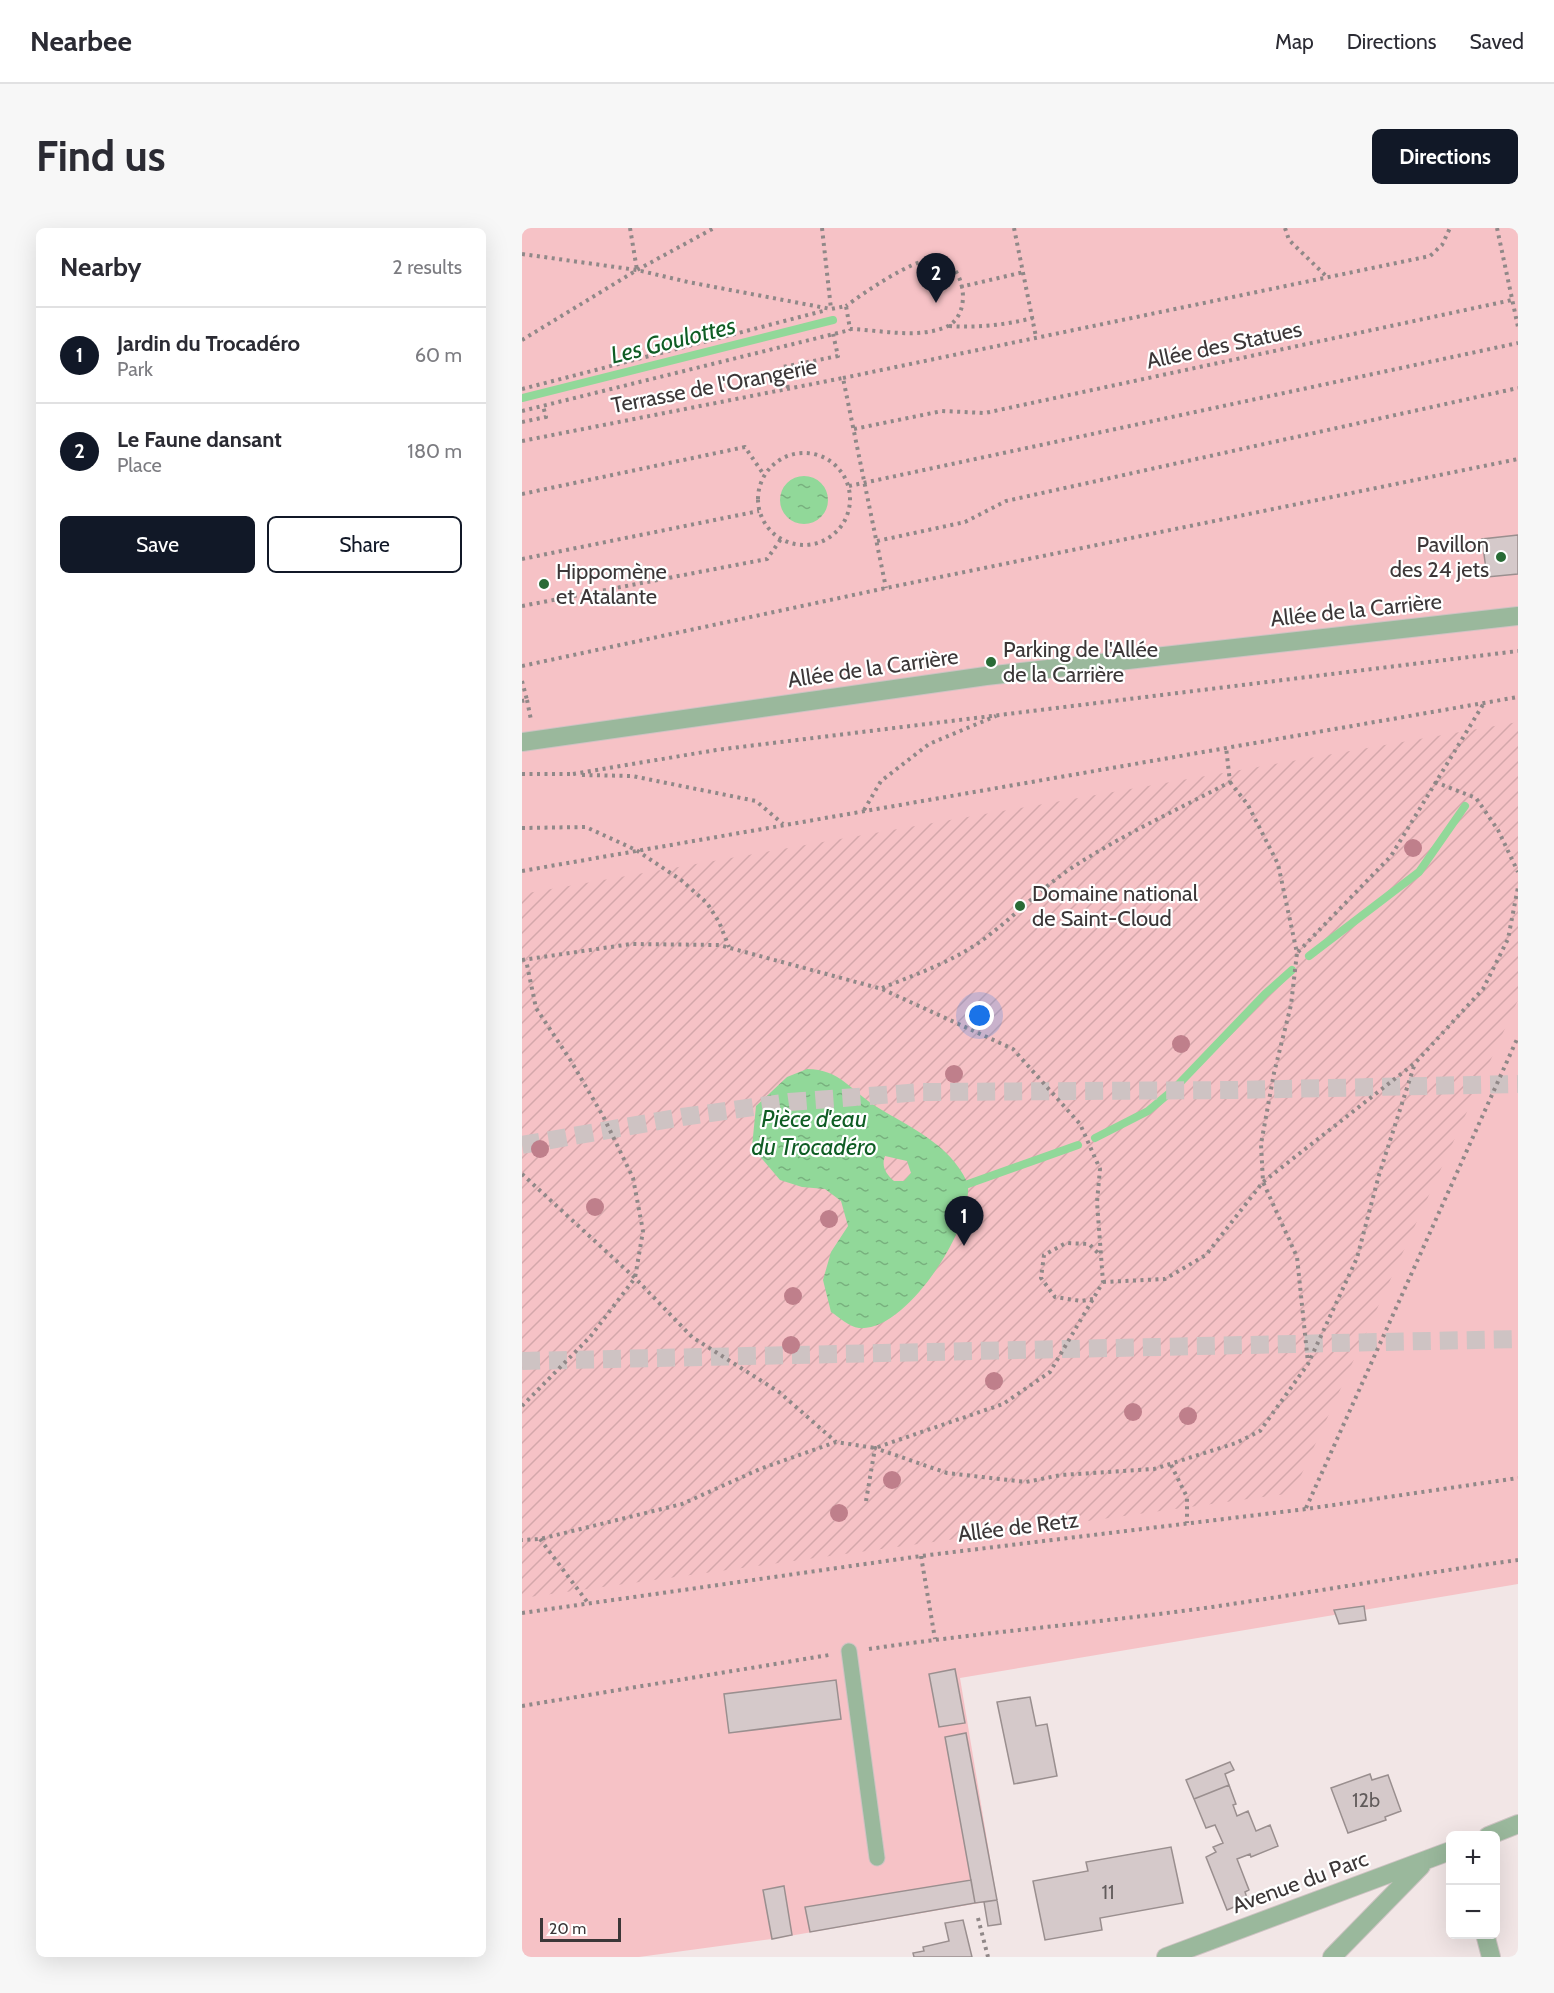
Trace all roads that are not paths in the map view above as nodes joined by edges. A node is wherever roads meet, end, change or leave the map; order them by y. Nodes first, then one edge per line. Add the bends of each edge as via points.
1 (1518, 616) edge
2 (522, 742) edge
3 (849, 1652) road end
4 (1518, 1824) edge
5 (1500, 1831) edge
6 (1446, 1853) edge
7 (877, 1858) dead end
8 (1424, 1862) junction
9 (1486, 1939) edge
10 (1166, 1957) edge
11 (1332, 1957) edge
12 (1491, 1957) edge

1 - 2 street, Allée de la Carrière via 986,676
3 - 7 lane
4 - 5 street
6 - 8 street, Avenue du Parc
8 - 10 street, Avenue du Parc
8 - 11 street
9 - 12 street

